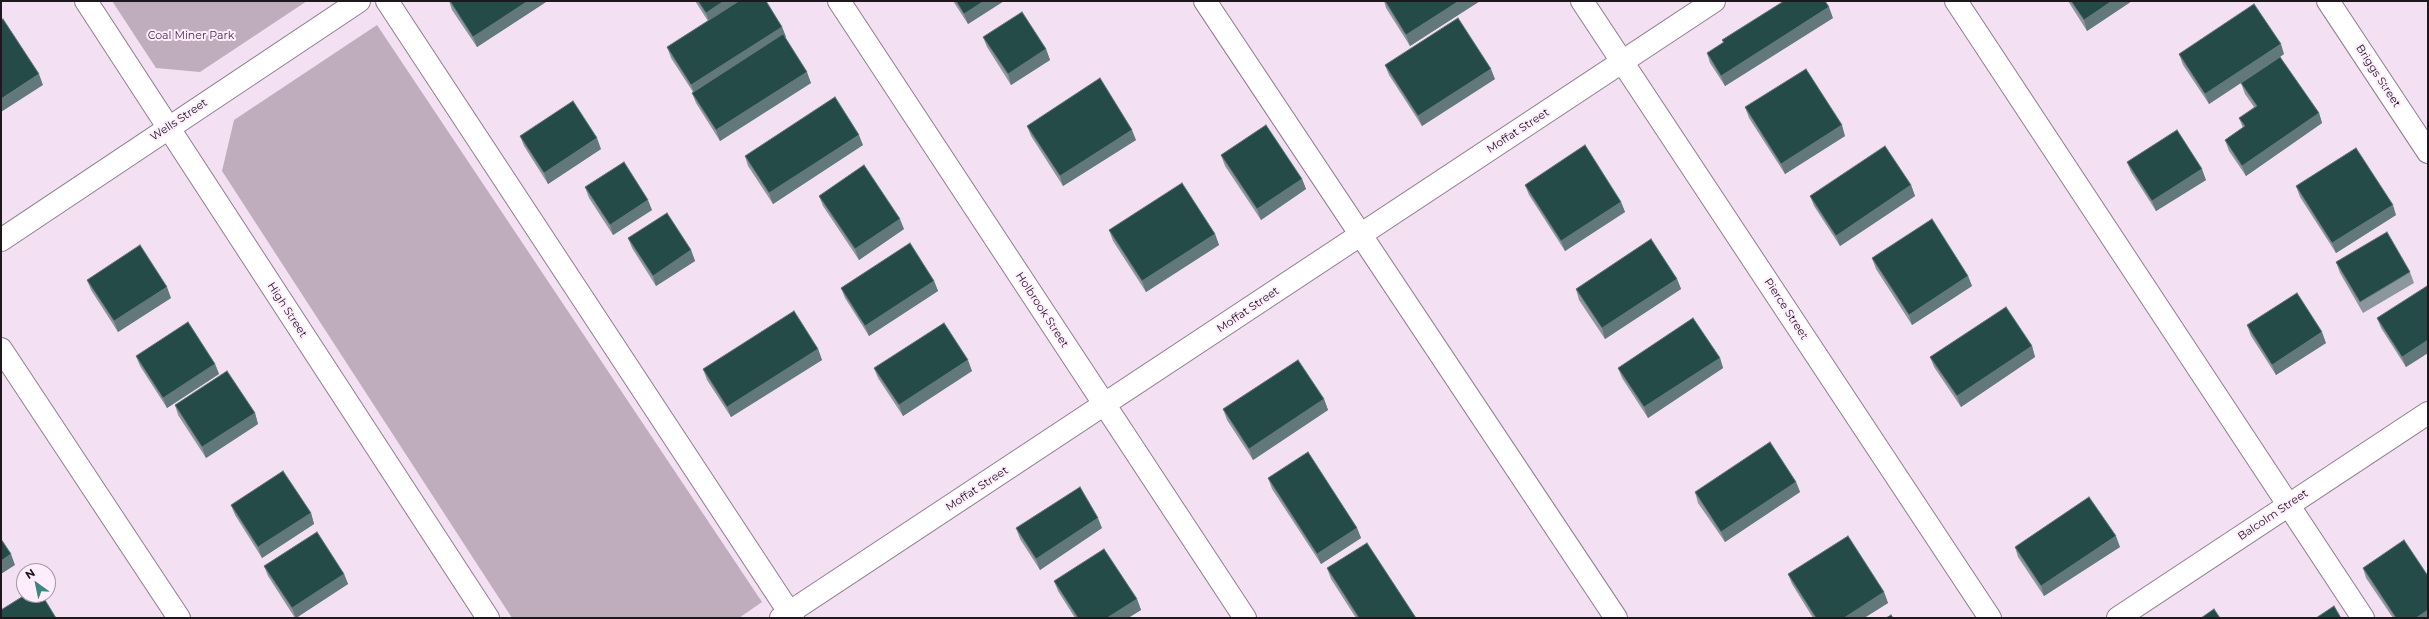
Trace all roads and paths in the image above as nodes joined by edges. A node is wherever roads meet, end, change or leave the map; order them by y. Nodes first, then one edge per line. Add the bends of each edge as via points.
1 (86, 1) edge
2 (359, 1) edge
3 (387, 1) edge
4 (840, 1) edge
5 (1205, 1) edge
6 (1582, 1) edge
7 (1714, 1) edge
8 (1956, 1) edge
9 (2328, 1) edge
10 (1622, 62) junction
11 (168, 127) junction
12 (2428, 152) edge
13 (1361, 235) junction
14 (1, 240) edge
15 (1, 349) edge
16 (1104, 405) junction
17 (2428, 413) edge
18 (2288, 506) junction
19 (788, 616) edge
20 (179, 618) edge
21 (488, 618) edge
22 (1245, 618) edge
23 (1616, 618) edge
24 (1990, 618) edge
25 (2118, 618) edge
26 (2363, 618) edge

1 - 11 street, High Street
2 - 11 street, Wells Street
3 - 19 street
4 - 16 street, Holbrook Street
5 - 13 street
6 - 10 street, Pierce Street
7 - 10 street, Moffat Street
8 - 18 street
9 - 12 street, Briggs Street
10 - 13 street, Moffat Street
10 - 24 street, Pierce Street
11 - 14 street, Wells Street
11 - 21 street, High Street
13 - 16 street, Moffat Street
13 - 23 street
15 - 20 street
16 - 19 street, Moffat Street
16 - 22 street, Holbrook Street
17 - 18 street, Balcolm Street
18 - 25 street, Balcolm Street
18 - 26 street

